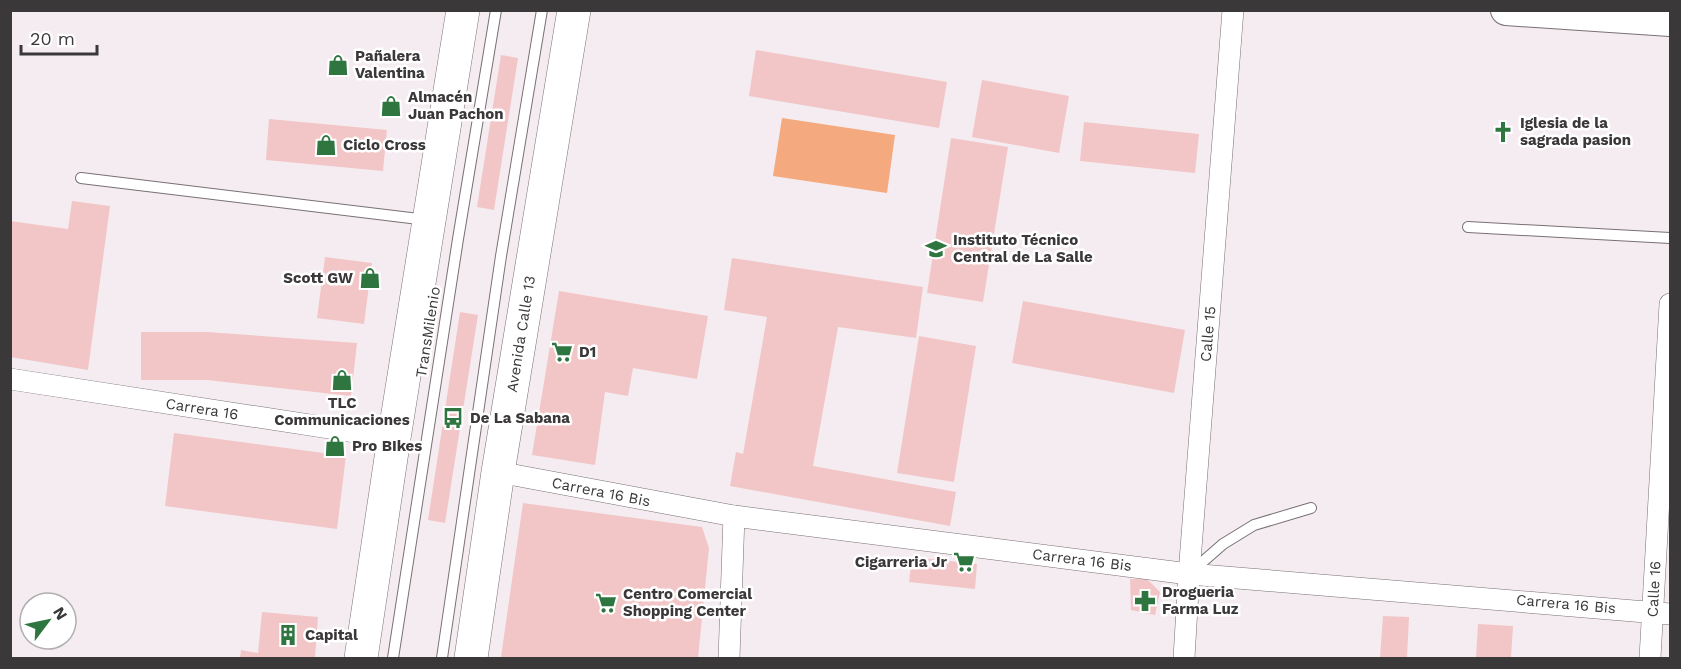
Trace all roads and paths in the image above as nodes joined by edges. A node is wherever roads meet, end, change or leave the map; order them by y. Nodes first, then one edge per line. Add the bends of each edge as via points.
1 (463, 10) edge
2 (496, 10) edge
3 (542, 10) edge
4 (574, 10) edge
5 (1233, 10) edge
6 (1506, 10) edge
7 (1671, 21) edge
8 (81, 178) dead end
9 (429, 220) junction
10 (1468, 227) dead end
11 (1671, 238) edge
12 (1671, 304) edge
13 (10, 379) edge
14 (394, 438) junction
15 (498, 472) junction
16 (1311, 508) dead end
17 (734, 516) junction
18 (1189, 574) junction
19 (1662, 612) edge
20 (361, 658) edge
21 (393, 658) edge
22 (442, 658) edge
23 (471, 658) edge
24 (729, 658) edge
25 (1184, 658) edge
26 (1650, 658) edge

1 - 9 main road
2 - 21 lane, TransMilenio
3 - 22 lane via 501,256
4 - 15 main road, Avenida Calle 13
5 - 18 street, Calle 15
6 - 7 street
8 - 9 lane
9 - 14 main road
10 - 11 lane
12 - 19 street, Calle 16
13 - 14 street, Carrera 16
14 - 20 main road
15 - 17 street, Carrera 16 Bis
15 - 23 main road, Avenida Calle 13
16 - 18 lane via 1254,525 1223,544
17 - 18 street, Carrera 16 Bis
17 - 24 street
18 - 19 street, Carrera 16 Bis
18 - 25 street, Calle 15
19 - 26 street, Calle 16

